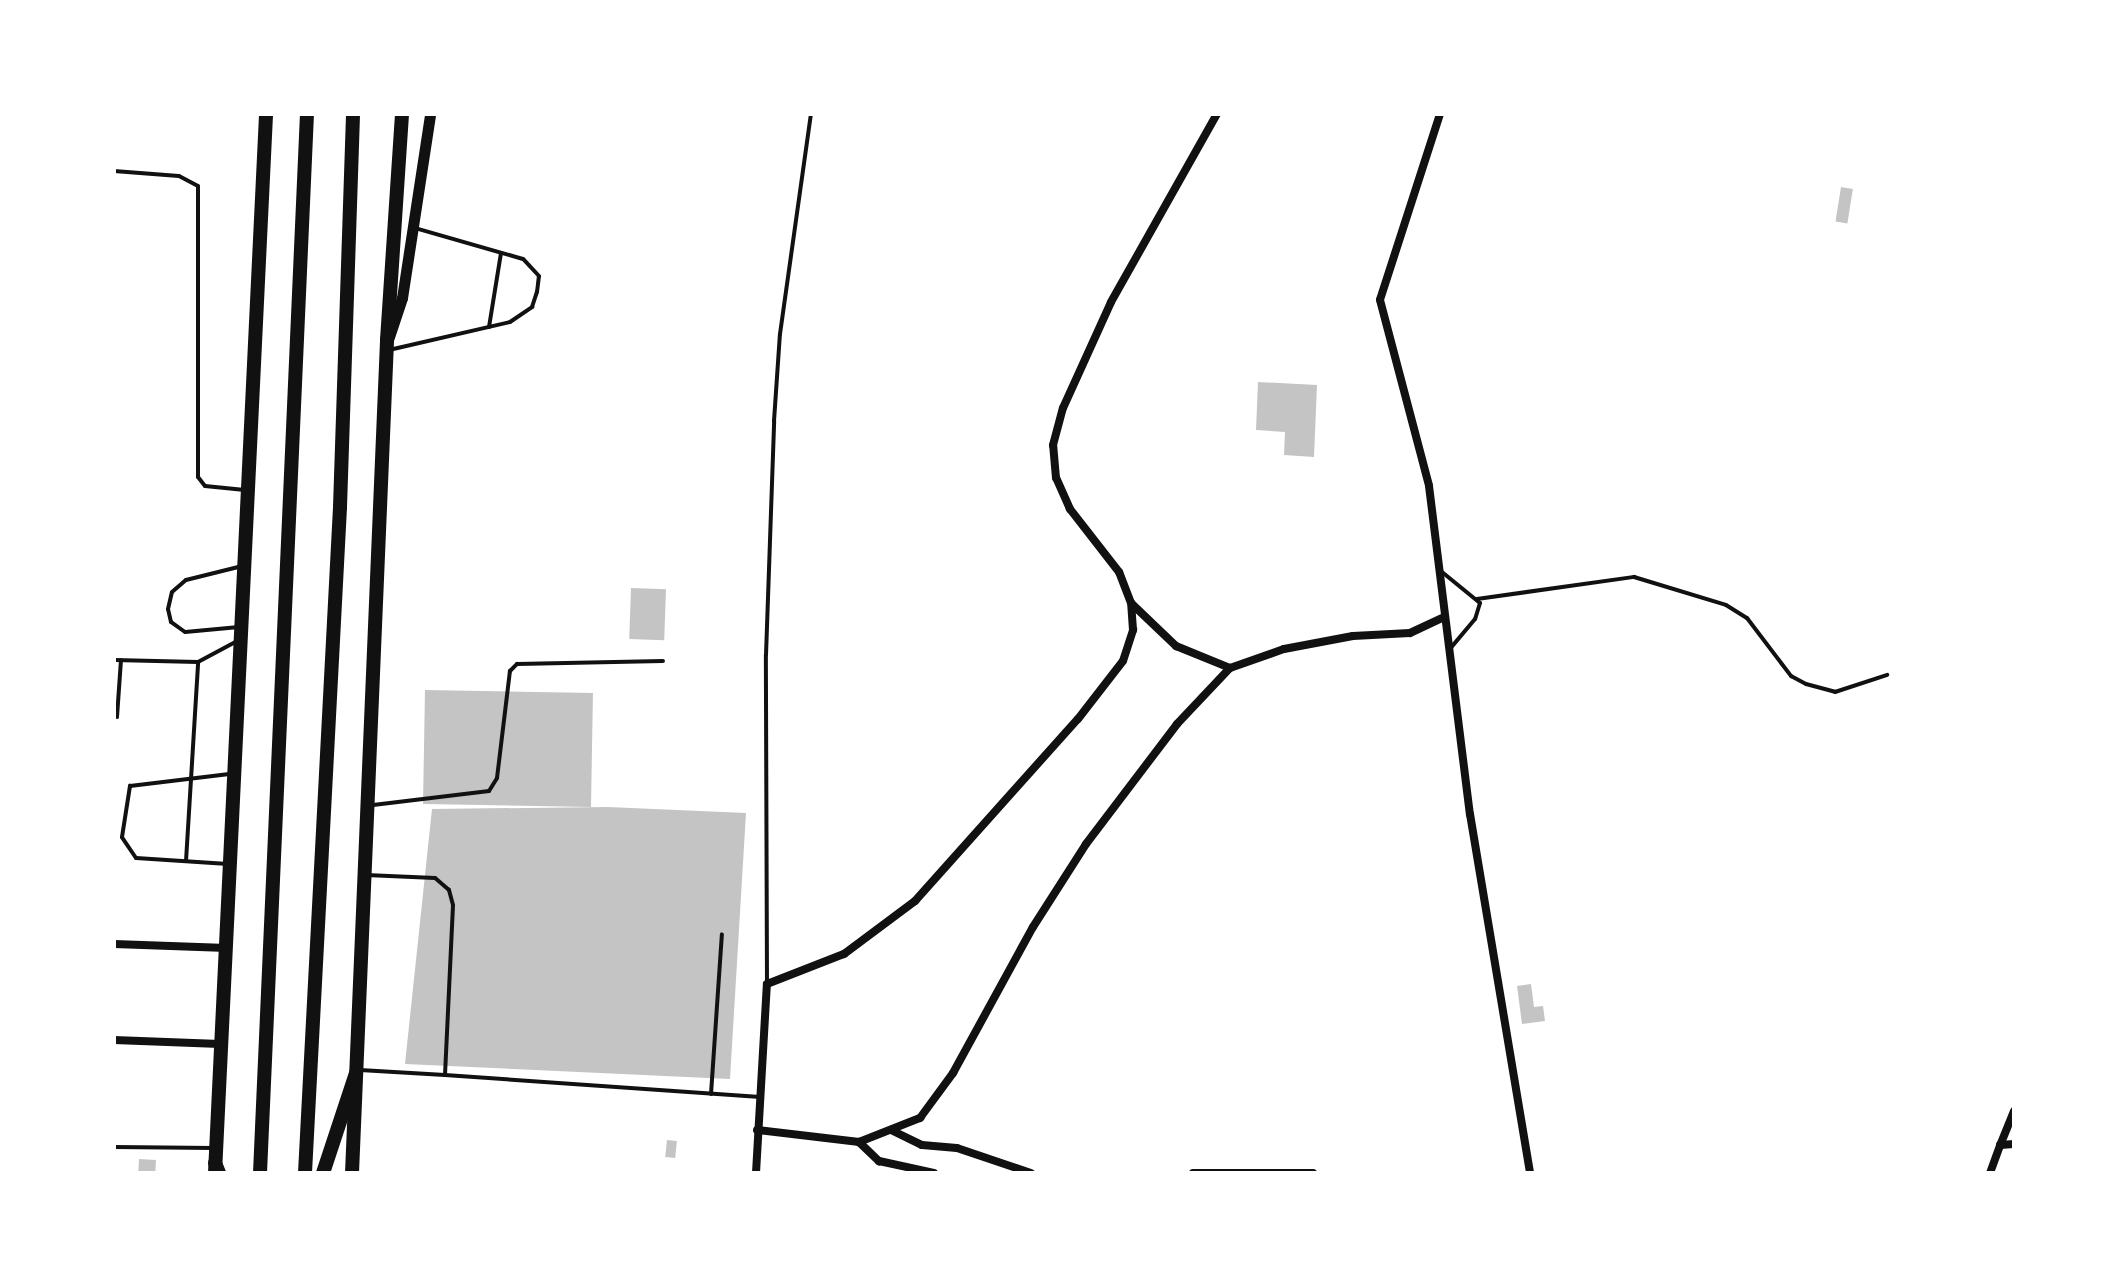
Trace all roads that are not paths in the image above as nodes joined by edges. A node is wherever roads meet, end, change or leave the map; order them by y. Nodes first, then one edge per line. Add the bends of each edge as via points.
1 (266, 114) edge
2 (307, 114) edge
3 (353, 114) edge
4 (402, 114) edge
5 (430, 114) edge
6 (811, 114) edge
7 (1217, 114) edge
8 (1440, 114) edge
9 (114, 171) edge
10 (415, 228) junction
11 (501, 253) junction
12 (489, 327) junction
13 (387, 346) junction
14 (248, 491) junction
15 (244, 565) junction
16 (1440, 570) junction
17 (1477, 599) junction
18 (1131, 603) junction
19 (1445, 617) junction
20 (241, 633) junction
21 (1450, 650) junction
22 (114, 660) edge
23 (121, 660) junction
24 (663, 661) dead end
25 (198, 662) junction
26 (1230, 668) junction
27 (1887, 675) dead end
28 (117, 717) dead end
29 (235, 773) junction
30 (190, 777) junction
31 (366, 805) junction
32 (186, 861) junction
33 (231, 864) junction
34 (364, 875) junction
35 (722, 934) dead end
36 (114, 944) edge
37 (227, 948) junction
38 (767, 984) junction
39 (114, 1040) edge
40 (220, 1044) junction
41 (356, 1072) junction
42 (445, 1075) junction
43 (711, 1094) junction
44 (760, 1097) junction
45 (2014, 1111) edge
46 (757, 1130) junction
47 (891, 1130) junction
48 (859, 1142) junction
49 (2014, 1144) edge
50 (2000, 1145) junction
51 (114, 1147) edge
52 (216, 1164) edge
53 (260, 1173) edge
54 (305, 1173) edge
55 (323, 1173) edge
56 (352, 1173) edge
57 (756, 1173) edge
58 (934, 1173) edge
59 (1031, 1173) edge
60 (1193, 1173) edge
61 (1313, 1173) edge
62 (1530, 1173) edge
63 (1990, 1173) edge

1 - 14 main road
2 - 53 main road
3 - 54 main road via 340,507
4 - 13 main road
5 - 10 street
6 - 38 lane via 780,334 774,421 766,670
7 - 18 street via 1111,302 1063,408 1053,445 1056,478 1070,509 1119,572
8 - 16 street via 1380,300 1429,486
9 - 14 lane via 186,177 198,186 198,477 205,486
10 - 11 lane
10 - 13 street via 398,318
11 - 12 lane
11 - 12 lane via 534,267 537,292 523,316
12 - 13 lane
13 - 31 main road
14 - 15 main road
15 - 20 main road
15 - 20 lane via 186,580 172,592 168,609 171,622 185,632
16 - 17 lane
16 - 19 street
17 - 21 lane via 1475,619
17 - 27 lane via 1634,577 1726,605 1747,618 1791,676 1806,684 1835,692
18 - 26 street via 1176,646
18 - 38 street via 1133,630 1123,661 915,901 844,954
19 - 21 street
19 - 26 street via 1410,633 1298,647
20 - 25 lane
20 - 29 main road
21 - 62 street via 1470,814
22 - 23 lane
23 - 25 lane
23 - 28 lane
24 - 31 lane via 517,664 510,671 497,778 489,791
25 - 30 lane
26 - 47 street via 1177,724 1086,844 1033,927 953,1073 920,1118
29 - 30 lane
29 - 33 main road
30 - 32 lane
30 - 32 lane via 130,786 122,837 136,858
31 - 34 main road
32 - 33 lane
33 - 37 main road
34 - 41 main road
34 - 42 lane via 435,878 449,890 453,905
35 - 43 lane
36 - 37 street
37 - 40 main road
38 - 44 street
39 - 40 street
40 - 52 main road
41 - 42 lane
41 - 55 main road
41 - 56 main road
42 - 43 lane
43 - 44 lane
44 - 46 street
45 - 50 street
46 - 48 street
46 - 57 street
47 - 48 street
47 - 59 street via 922,1145 957,1148
48 - 58 street via 879,1161
49 - 50 street
50 - 63 street
51 - 52 lane
60 - 61 street

